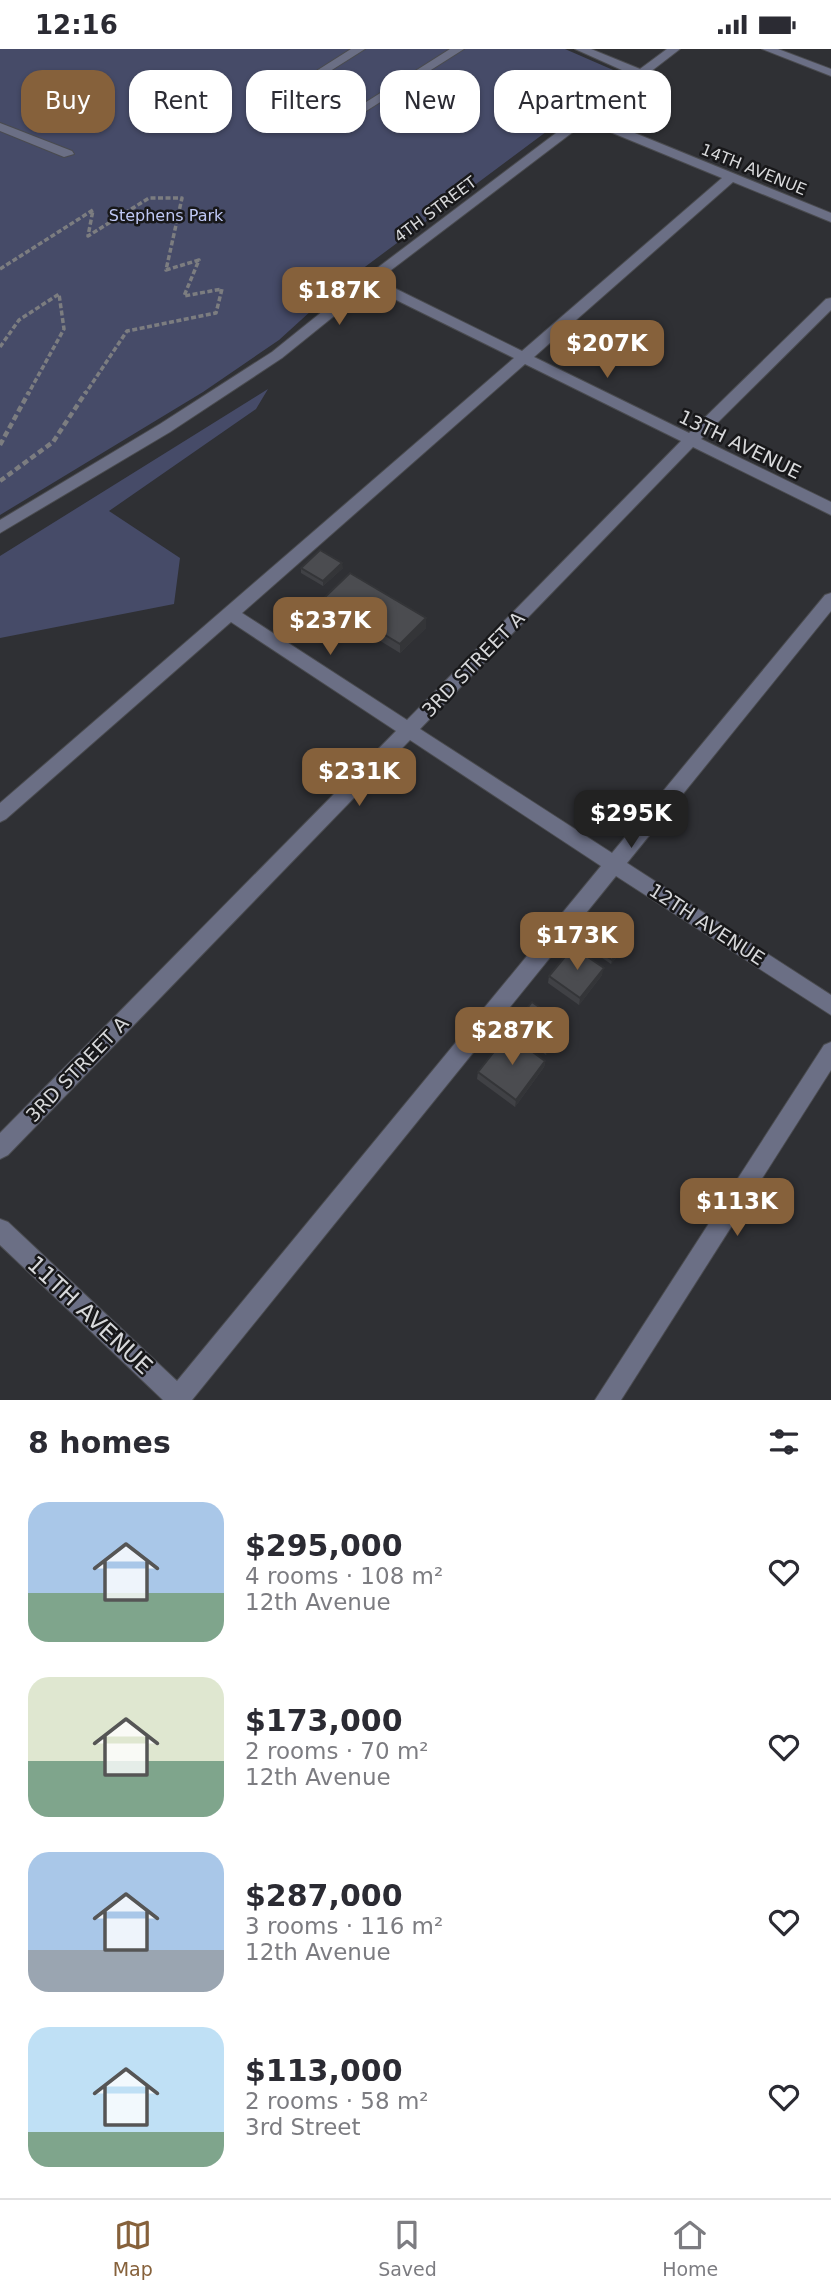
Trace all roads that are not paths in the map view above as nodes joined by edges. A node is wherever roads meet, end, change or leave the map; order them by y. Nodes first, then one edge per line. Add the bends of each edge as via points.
1 (359, 49) edge
2 (458, 49) edge
3 (581, 49) edge
4 (674, 49) edge
5 (768, 49) edge
6 (631, 70) edge
7 (646, 70) edge
8 (831, 73) edge
9 (0, 127) edge
10 (567, 133) edge
11 (624, 133) edge
12 (68, 154) dead end
13 (731, 177) junction
14 (831, 218) edge
15 (369, 281) junction
16 (831, 302) edge
17 (522, 358) junction
18 (690, 441) junction
19 (831, 509) edge
20 (0, 527) edge
21 (831, 599) edge
22 (231, 614) junction
23 (408, 731) junction
24 (0, 814) edge
25 (615, 864) junction
26 (831, 1006) edge
27 (831, 1052) edge
28 (0, 1148) edge
29 (0, 1230) edge
30 (179, 1399) edge
31 (607, 1400) edge

1 - 2 street via 307,80 363,109
3 - 6 street
4 - 7 street, 4TH STREET
5 - 8 street
9 - 12 street
10 - 15 street, 4TH STREET
11 - 13 street, 14TH AVENUE
13 - 14 street, 14TH AVENUE
13 - 17 street
15 - 17 street, 13TH AVENUE
15 - 20 street, 4TH STREET via 277,355
16 - 18 street, 3RD STREET A
17 - 18 street, 13TH AVENUE
17 - 22 street
18 - 19 street, 13TH AVENUE
18 - 23 street, 3RD STREET A
21 - 25 street
22 - 23 street, 12TH AVENUE
22 - 24 street
23 - 25 street, 12TH AVENUE
23 - 28 street, 3RD STREET A
25 - 26 street, 12TH AVENUE
25 - 30 street
27 - 31 street
29 - 30 street, 11TH AVENUE

